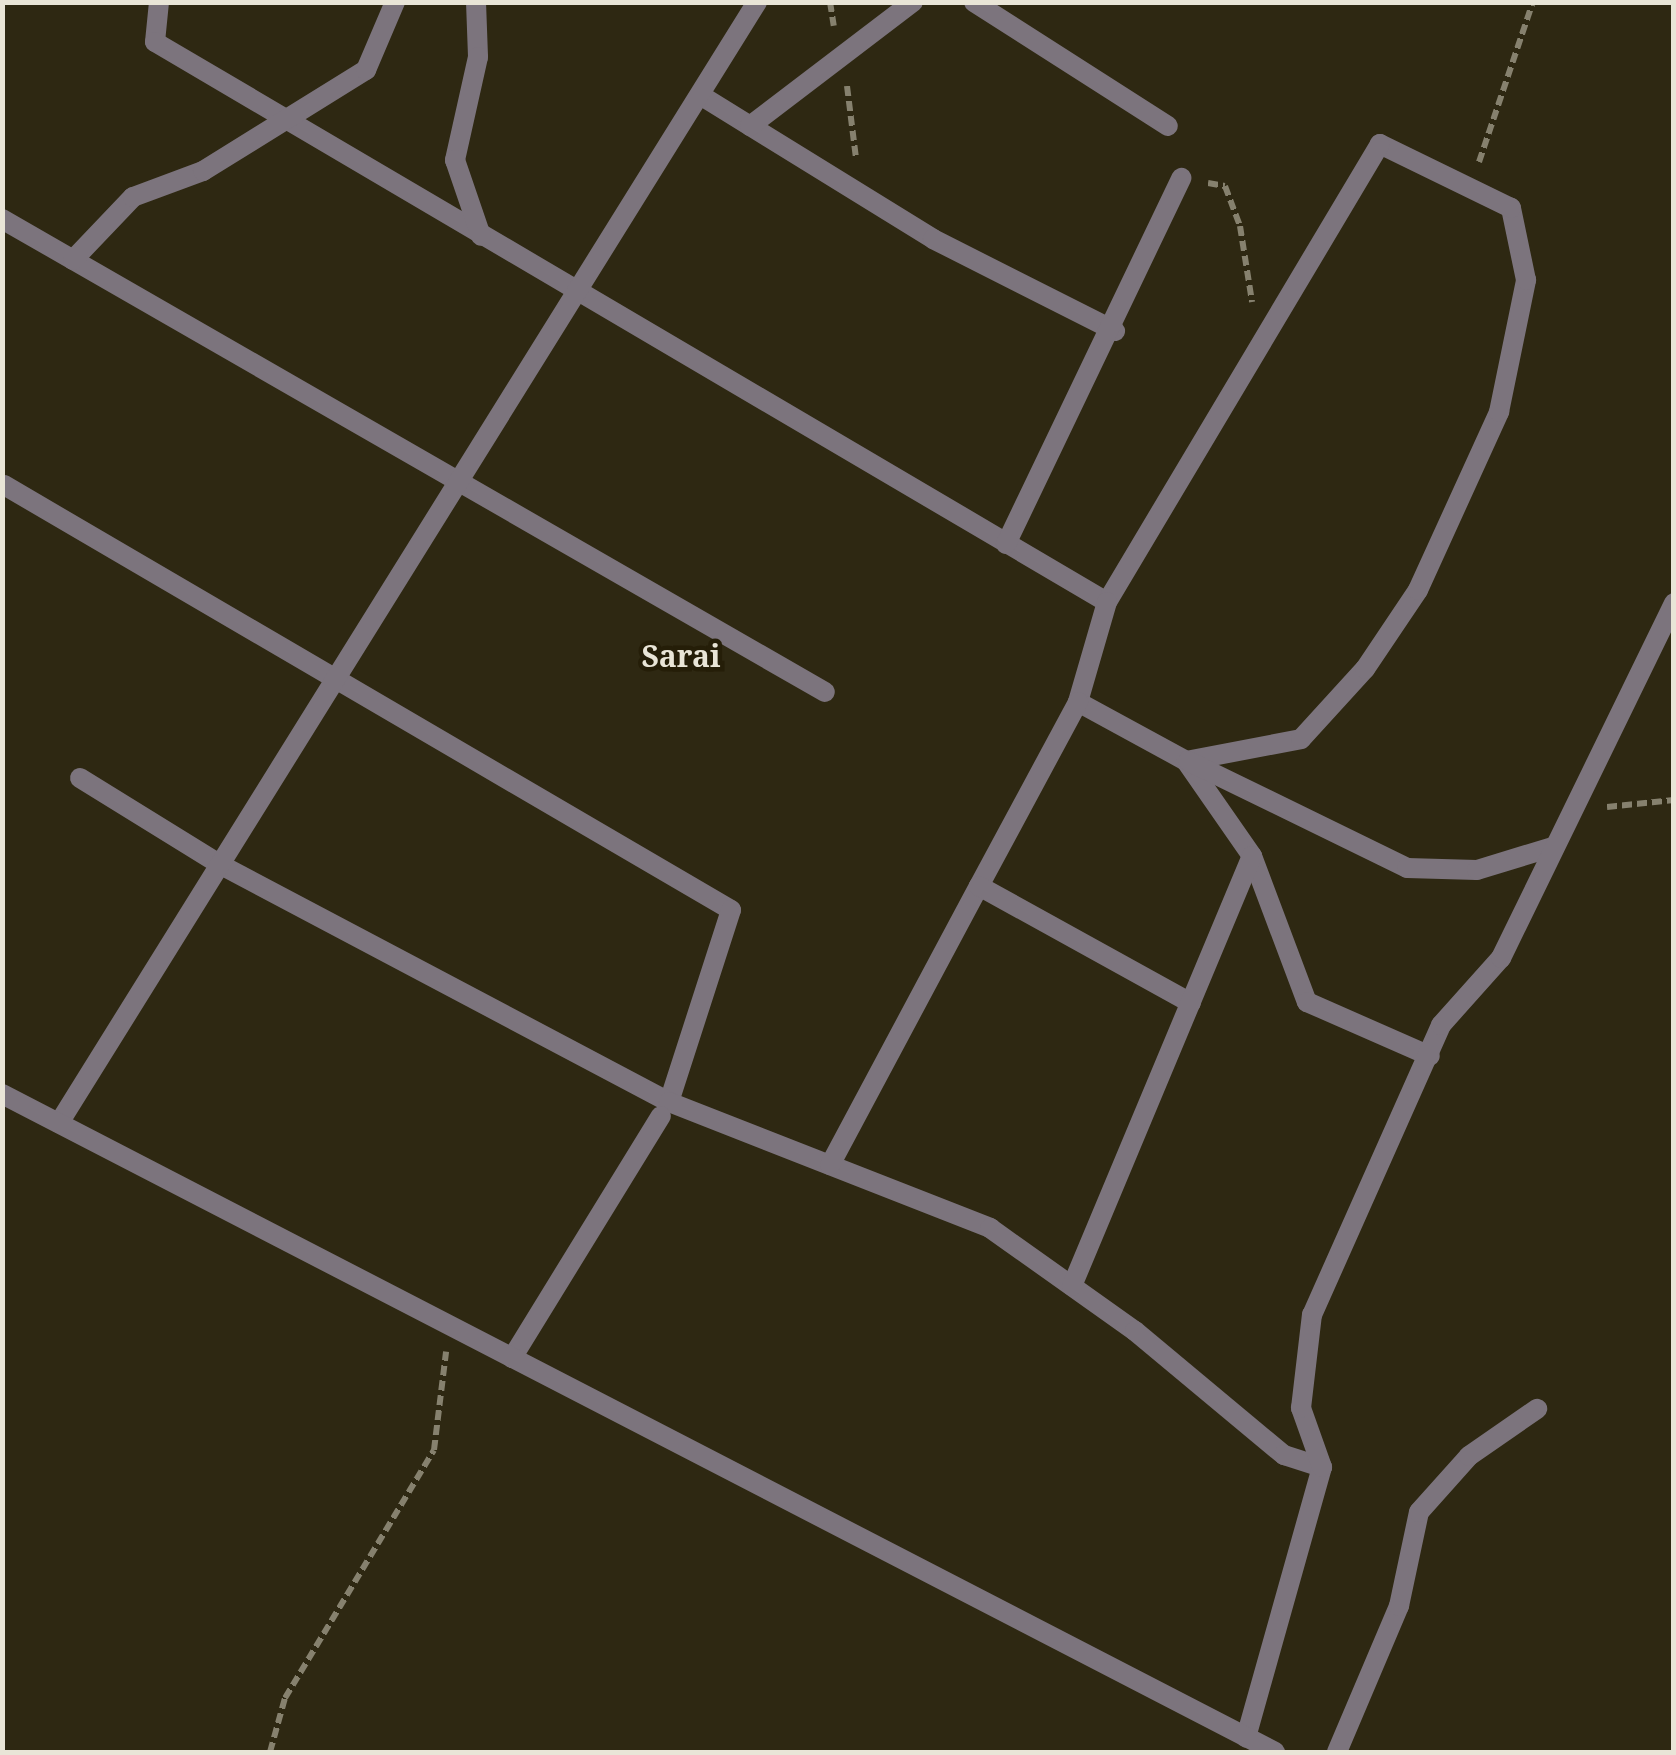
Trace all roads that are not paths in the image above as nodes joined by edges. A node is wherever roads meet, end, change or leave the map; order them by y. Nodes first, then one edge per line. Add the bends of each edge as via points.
1 (160, 2) edge
2 (395, 2) edge
3 (476, 2) edge
4 (757, 2) edge
5 (913, 2) edge
6 (974, 2) edge
7 (704, 98) junction
8 (290, 123) junction
9 (750, 126) junction
10 (1168, 126) dead end
11 (1181, 178) road end
12 (2, 220) edge
13 (481, 236) junction
14 (73, 260) junction
15 (580, 294) junction
16 (1115, 331) junction
17 (460, 482) junction
18 (4, 485) edge
19 (1006, 544) junction
20 (1107, 602) junction
21 (1674, 602) edge
22 (338, 676) junction
23 (825, 692) dead end
24 (1078, 702) junction
25 (1186, 761) junction
26 (80, 778) dead end
27 (1552, 848) junction
28 (1252, 856) junction
29 (221, 864) junction
30 (979, 886) junction
31 (1191, 1002) junction
32 (1430, 1056) junction
33 (2, 1094) edge
34 (665, 1109) junction
35 (59, 1124) junction
36 (830, 1165) junction
37 (1072, 1286) junction
38 (512, 1358) junction
39 (1537, 1409) dead end
40 (1322, 1466) junction
41 (1246, 1738) junction
42 (1275, 1752) edge
43 (1337, 1752) edge

1 - 8 street via 155,42
2 - 8 street via 366,70
3 - 13 street via 478,58 456,160
4 - 7 street
5 - 9 street
6 - 10 street
7 - 9 street
7 - 15 street
8 - 13 street
8 - 14 street via 133,197
9 - 16 street via 860,194
11 - 16 street
12 - 14 street
13 - 15 street
14 - 17 street
15 - 17 street
15 - 19 street
16 - 19 street
17 - 22 street
17 - 23 street
18 - 22 street
19 - 20 street
20 - 24 street
20 - 25 street via 1380,144 1472,182 1512,208 1526,280 1498,412 1460,507 1365,669 1301,740
21 - 27 street
22 - 29 street
22 - 34 street via 731,910
24 - 25 street
24 - 30 street
25 - 27 street via 1407,868 1477,870
25 - 28 street
26 - 29 street
27 - 32 street via 1501,958 1441,1025
28 - 31 street
28 - 32 street via 1307,1002
29 - 34 street
29 - 35 street
30 - 31 street
30 - 36 street
31 - 37 street
32 - 40 street via 1312,1315 1301,1408
33 - 35 street
34 - 36 street
34 - 38 street
35 - 38 street
36 - 37 street via 990,1228
37 - 40 street via 1284,1455
38 - 41 street
39 - 43 street via 1469,1456 1419,1512 1398,1606
40 - 41 street
41 - 42 street

